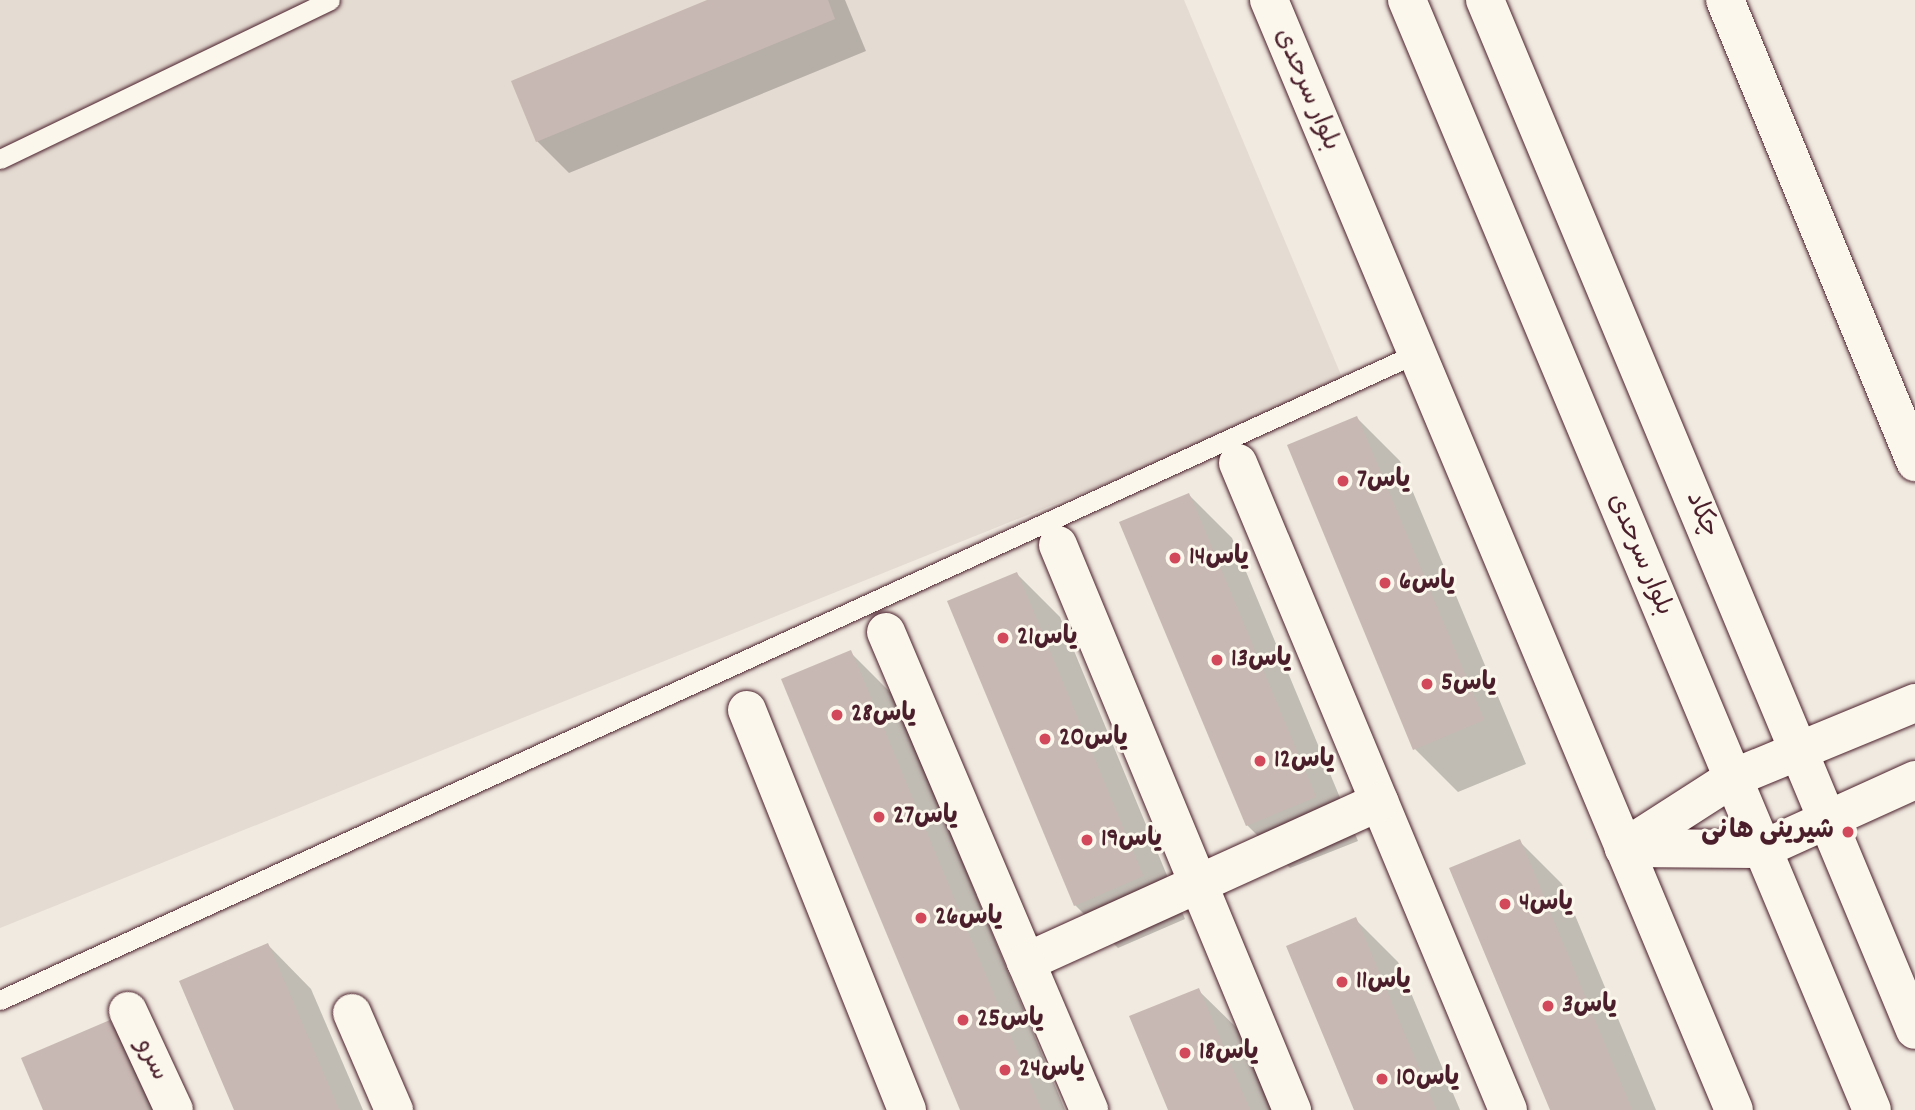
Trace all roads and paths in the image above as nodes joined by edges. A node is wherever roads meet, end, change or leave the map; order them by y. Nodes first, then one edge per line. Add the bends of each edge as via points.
1 (330, 0) edge
2 (1269, 0) edge
3 (1406, 0) edge
4 (1486, 0) edge
5 (1726, 0) edge
6 (0, 159) edge
7 (1417, 353) junction
8 (1915, 462) edge
9 (1238, 463) dead end
10 (1058, 545) dead end
11 (886, 632) dead end
12 (1915, 703) edge
13 (747, 710) dead end
14 (1800, 750) junction
15 (1733, 778) junction
16 (1915, 780) edge
17 (1379, 802) junction
18 (1826, 820) junction
19 (1624, 848) junction
20 (1763, 849) junction
21 (1198, 884) junction
22 (1026, 962) junction
23 (0, 1000) edge
24 (128, 1011) dead end
25 (352, 1013) dead end
26 (1915, 1030) edge
27 (174, 1110) edge
28 (394, 1110) edge
29 (907, 1110) edge
30 (1090, 1110) edge
31 (1293, 1110) edge
32 (1507, 1110) edge
33 (1734, 1110) edge
34 (1872, 1110) edge

1 - 6 lane
2 - 7 street, بلوار سرحدی
3 - 15 street, بلوار سرحدی
4 - 14 street, چکاد
5 - 8 street
7 - 19 street, بلوار سرحدی
7 - 23 lane
9 - 17 street
10 - 21 street
11 - 22 street
12 - 14 street
13 - 29 street
14 - 15 street
14 - 18 street, چکاد
15 - 19 street
15 - 20 street, بلوار سرحدی
16 - 18 street
17 - 21 street
17 - 32 street
18 - 20 street
18 - 26 street, چکاد
19 - 20 street
19 - 33 street, بلوار سرحدی
20 - 34 street, بلوار سرحدی
21 - 22 street
21 - 31 street
22 - 30 street
24 - 27 street, سرو
25 - 28 street

